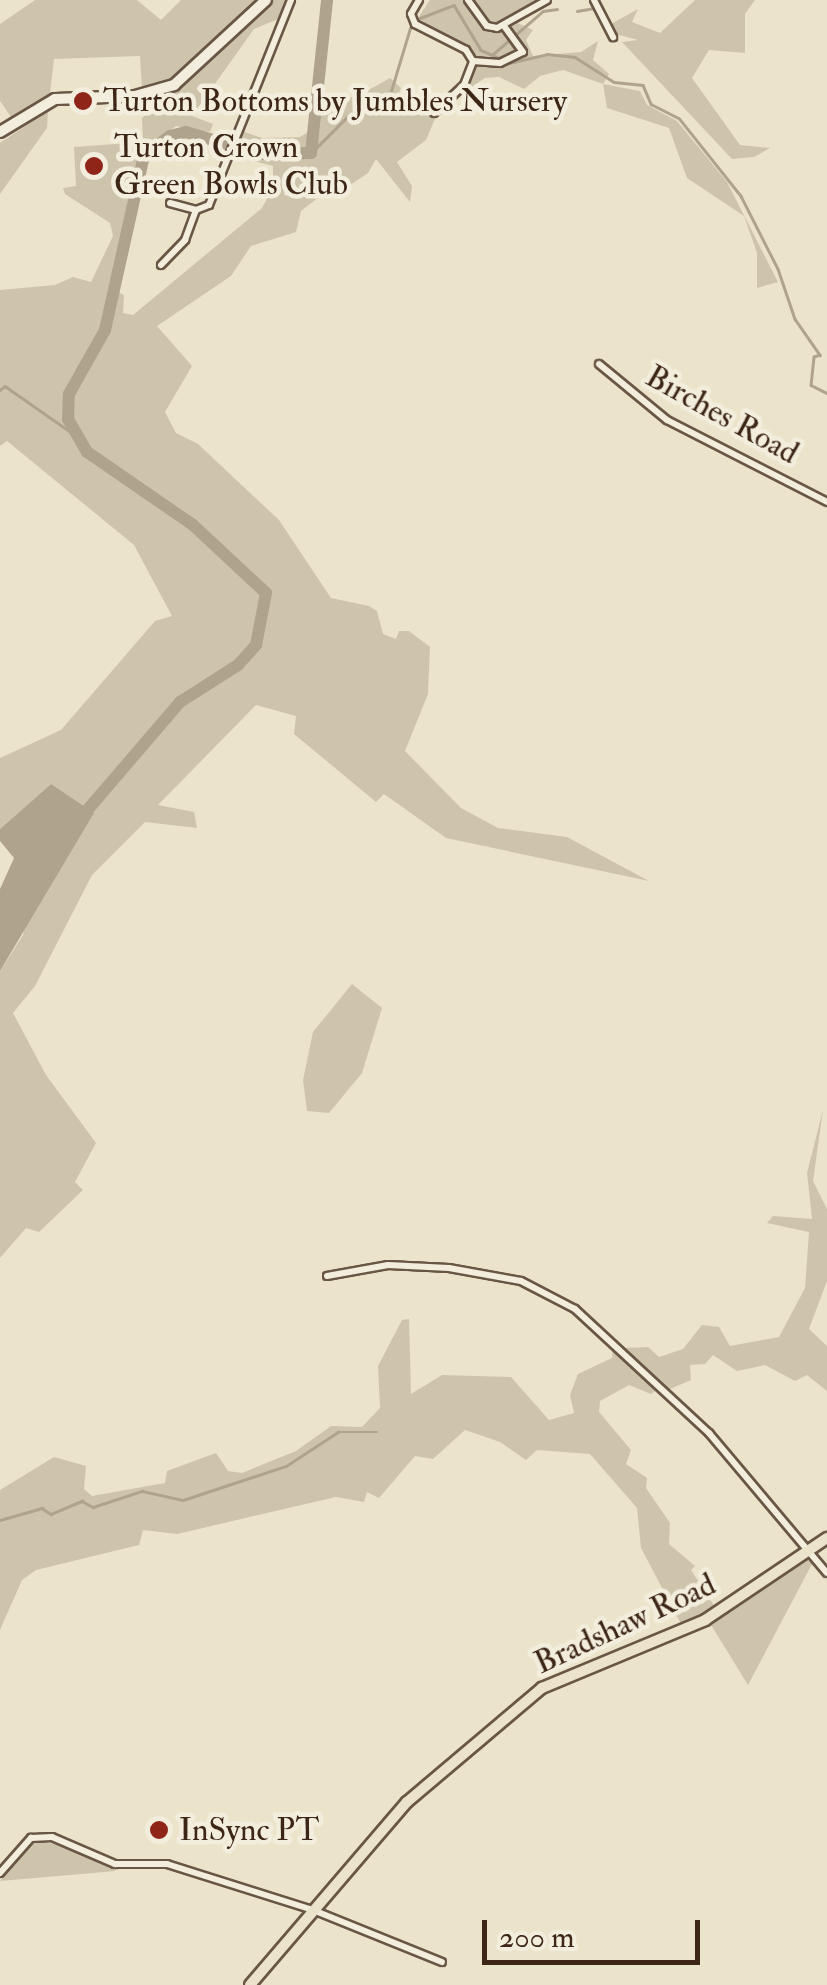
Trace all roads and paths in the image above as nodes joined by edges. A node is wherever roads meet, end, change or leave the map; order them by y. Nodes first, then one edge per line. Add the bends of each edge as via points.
1 (266, 0) edge
2 (292, 0) edge
3 (419, 0) edge
4 (468, 0) edge
5 (547, 0) edge
6 (594, 0) edge
7 (505, 27) junction
8 (613, 37) dead end
9 (473, 61) junction
10 (434, 112) dead end
11 (0, 132) edge
12 (170, 203) dead end
13 (196, 210) junction
14 (160, 264) dead end
15 (599, 364) dead end
16 (827, 502) edge
17 (327, 1276) dead end
18 (827, 1538) edge
19 (806, 1551) junction
20 (827, 1573) edge
21 (0, 1873) edge
22 (313, 1910) junction
23 (442, 1962) dead end
24 (250, 1985) edge

1 - 11 street via 174,85 135,96 55,99
2 - 13 street via 209,205
3 - 9 street via 411,14 416,24 466,50
4 - 7 street via 487,26
5 - 7 street
6 - 8 street
7 - 9 street via 524,49 506,61
9 - 10 street via 464,86
12 - 13 street
13 - 14 street via 185,240
15 - 16 street, Birches Road via 667,420
17 - 19 street via 388,1265 449,1268 521,1281 576,1309 709,1433
18 - 19 main road, Bradshaw Road
19 - 20 street
19 - 22 main road, Bradshaw Road via 705,1620 542,1688 407,1802
21 - 22 street via 40,1835 115,1864 167,1864
22 - 23 street
22 - 24 main road, Bradshaw Road

